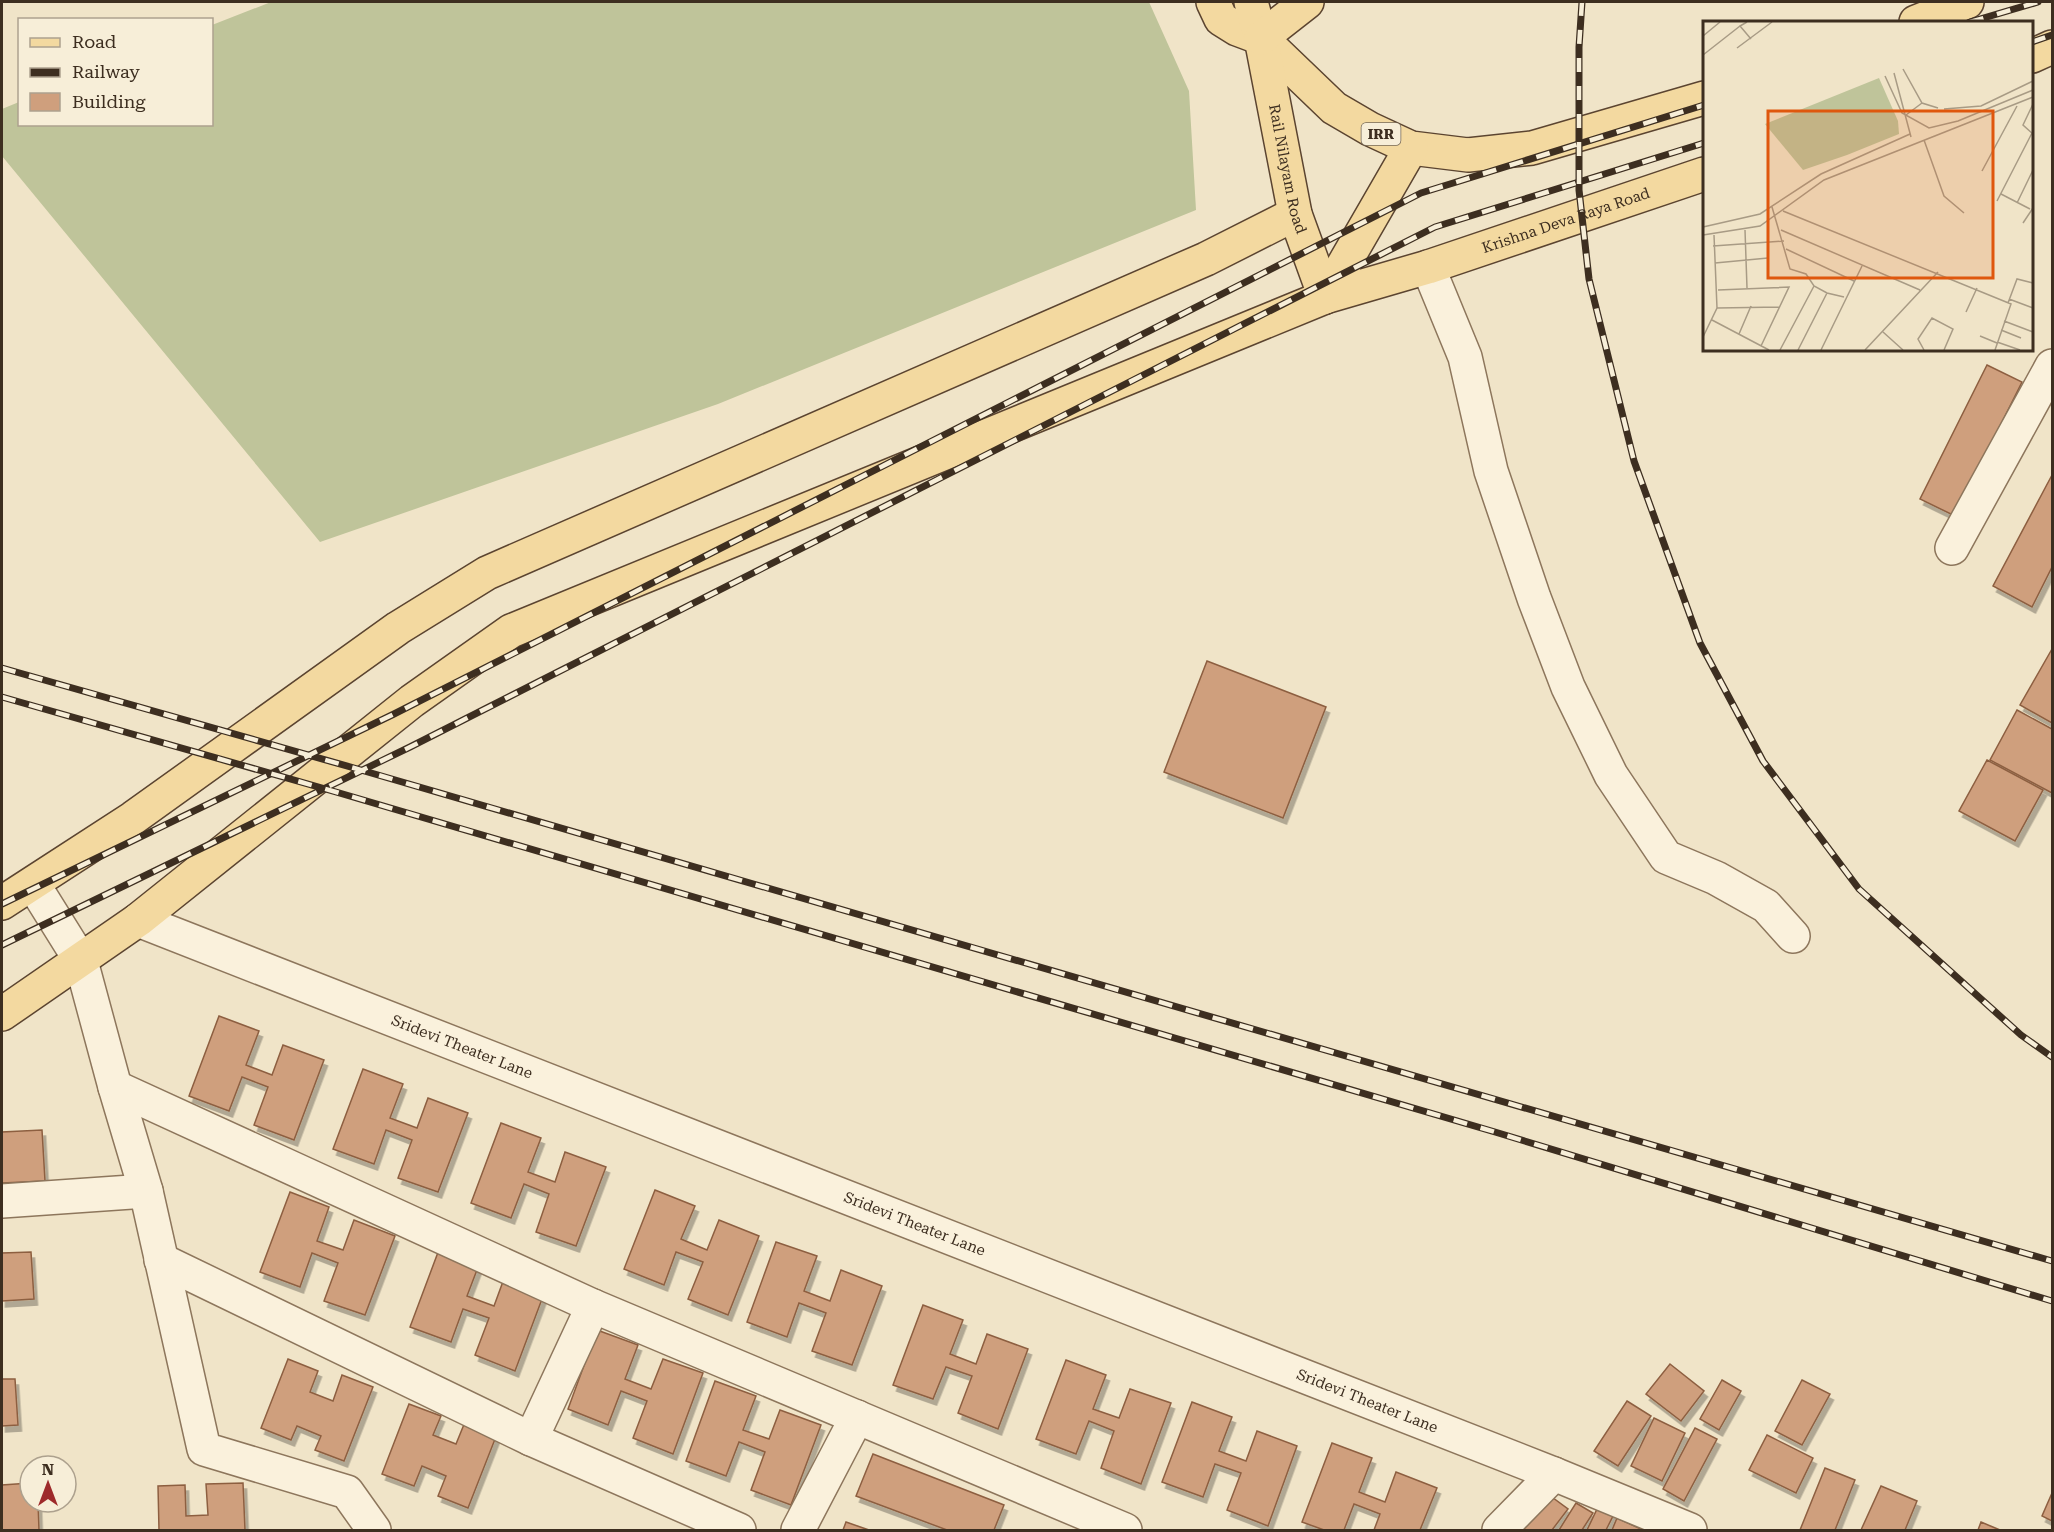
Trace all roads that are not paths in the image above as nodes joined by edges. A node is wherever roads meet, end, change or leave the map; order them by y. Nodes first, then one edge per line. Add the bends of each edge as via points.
1 (1213, 2) edge
2 (1251, 2) edge
3 (1307, 2) edge
4 (1967, 2) edge
5 (1919, 21) edge
6 (1261, 38) junction
7 (2052, 47) edge
8 (2033, 55) edge
9 (1703, 98) edge
10 (1411, 148) junction
11 (1703, 174) edge
12 (1295, 214) junction
13 (1428, 267) junction
14 (1325, 297) junction
15 (2052, 366) edge
16 (1952, 548) dead end
17 (33, 884) junction
18 (2, 903) edge
19 (138, 920) junction
20 (1793, 936) dead end
21 (81, 961) junction
22 (2, 1014) edge
23 (115, 1087) junction
24 (146, 1191) junction
25 (2, 1201) edge
26 (161, 1260) junction
27 (593, 1306) junction
28 (856, 1418) junction
29 (531, 1439) junction
30 (1554, 1474) junction
31 (374, 1530) edge
32 (739, 1530) edge
33 (798, 1530) edge
34 (1125, 1530) edge
35 (1499, 1530) edge
36 (1690, 1530) edge

1 - 6 main road, IRR via 1221,19
2 - 6 main road, Rail Nilayam Road
3 - 6 main road
4 - 5 main road
6 - 10 main road, IRR via 1334,108
6 - 12 main road, Rail Nilayam Road
7 - 8 main road
9 - 10 main road, IRR via 1532,148 1468,155
10 - 14 main road
11 - 13 main road, Krishna Deva Raya Road
12 - 14 main road, Rail Nilayam Road
12 - 17 main road via 1206,259 487,573 398,628 133,818
13 - 14 main road, Krishna Deva Raya Road
13 - 20 street via 1465,357 1491,471 1534,598 1568,687 1611,775 1666,857 1716,878 1766,906
14 - 19 main road, Krishna Deva Raya Road via 511,631 412,701
15 - 16 street
17 - 18 main road
17 - 21 street
19 - 21 main road, Krishna Deva Raya Road
19 - 30 street, Sridevi Theater Lane
21 - 22 main road, Krishna Deva Raya Road
21 - 23 street
23 - 24 street
23 - 27 street
24 - 25 street
24 - 26 street
26 - 29 street
26 - 31 street via 204,1449 347,1492
27 - 28 street
27 - 29 street
28 - 33 street
28 - 34 street
29 - 32 street
30 - 35 street
30 - 36 street, Sridevi Theater Lane

